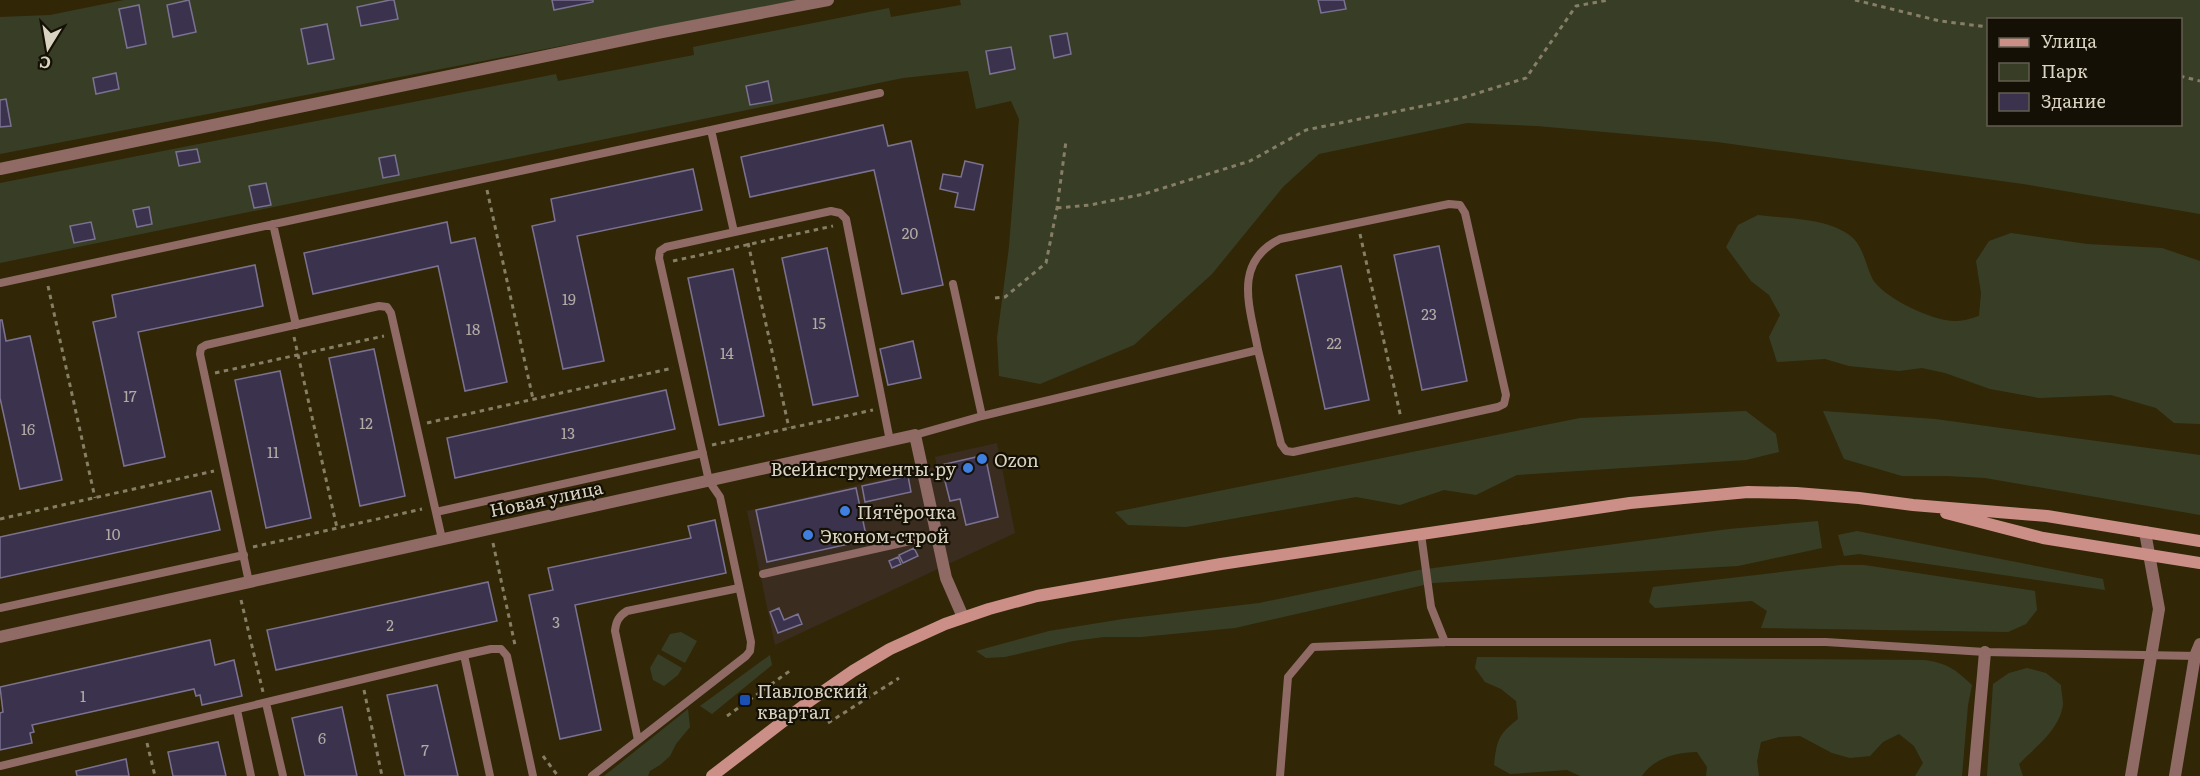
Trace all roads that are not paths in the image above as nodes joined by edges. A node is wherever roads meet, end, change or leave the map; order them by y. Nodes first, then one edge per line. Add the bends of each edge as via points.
1 (828, 0) edge
2 (880, 93) dead end
3 (711, 130) junction
4 (0, 169) edge
5 (273, 224) junction
6 (734, 232) junction
7 (0, 283) edge
8 (953, 284) dead end
9 (294, 325) junction
10 (1258, 350) junction
11 (982, 416) junction
12 (915, 435) junction
13 (890, 441) junction
14 (702, 450) junction
15 (709, 481) junction
16 (1913, 505) junction
17 (435, 509) junction
18 (2145, 532) junction
19 (1421, 534) junction
20 (937, 535) junction
21 (442, 539) junction
22 (2200, 541) edge
23 (243, 552) junction
24 (2147, 554) junction
25 (2200, 563) edge
26 (763, 573) dead end
27 (243, 583) junction
28 (739, 588) junction
29 (0, 608) edge
30 (963, 617) junction
31 (0, 637) edge
32 (1445, 642) junction
33 (1985, 652) junction
34 (2198, 652) edge
35 (2151, 654) junction
36 (464, 655) junction
37 (266, 703) junction
38 (237, 710) junction
39 (638, 740) junction
40 (0, 766) edge
41 (251, 776) edge
42 (283, 776) edge
43 (490, 776) edge
44 (533, 776) edge
45 (592, 776) edge
46 (712, 776) edge
47 (1280, 776) edge
48 (1974, 776) edge
49 (2131, 776) edge
50 (2175, 776) edge

1 - 4 street
2 - 3 lane
3 - 5 lane
3 - 6 lane
5 - 7 lane
5 - 9 lane
6 - 13 lane via 831,211 840,213 847,223
6 - 14 lane via 660,251
8 - 11 lane
9 - 17 lane via 387,307
9 - 23 lane via 201,348
10 - 10 lane via 1246,288 1255,257 1267,245 1280,238 1460,205 1506,396 1504,404 1498,407 1293,453 1281,444
10 - 11 lane
11 - 12 lane
12 - 13 street, Новая улица
12 - 20 street
13 - 15 street, Новая улица
14 - 15 lane
14 - 17 lane
15 - 21 street, Новая улица
15 - 28 lane via 720,497
16 - 18 main road via 2047,516
16 - 19 main road via 1748,492 1630,503
16 - 24 main road via 2043,538
17 - 21 lane
18 - 22 main road
18 - 24 street
19 - 30 main road via 1037,596
19 - 32 lane via 1431,607
20 - 26 lane
20 - 30 street via 946,578
21 - 27 street, Новая улица
23 - 27 lane
23 - 29 lane
24 - 25 main road
24 - 35 street via 2158,609
27 - 31 street, Новая улица
28 - 39 lane via 750,651
28 - 39 lane via 627,611 615,623
30 - 46 main road via 890,649 853,671
32 - 33 lane via 1826,642
32 - 47 lane via 1313,647 1288,677
33 - 35 lane
33 - 48 street
34 - 35 lane
34 - 50 street
35 - 49 street
36 - 37 lane
36 - 43 lane
36 - 44 lane via 491,649 501,650 507,656
37 - 38 lane
37 - 42 lane
38 - 40 lane
38 - 41 lane
39 - 45 lane

